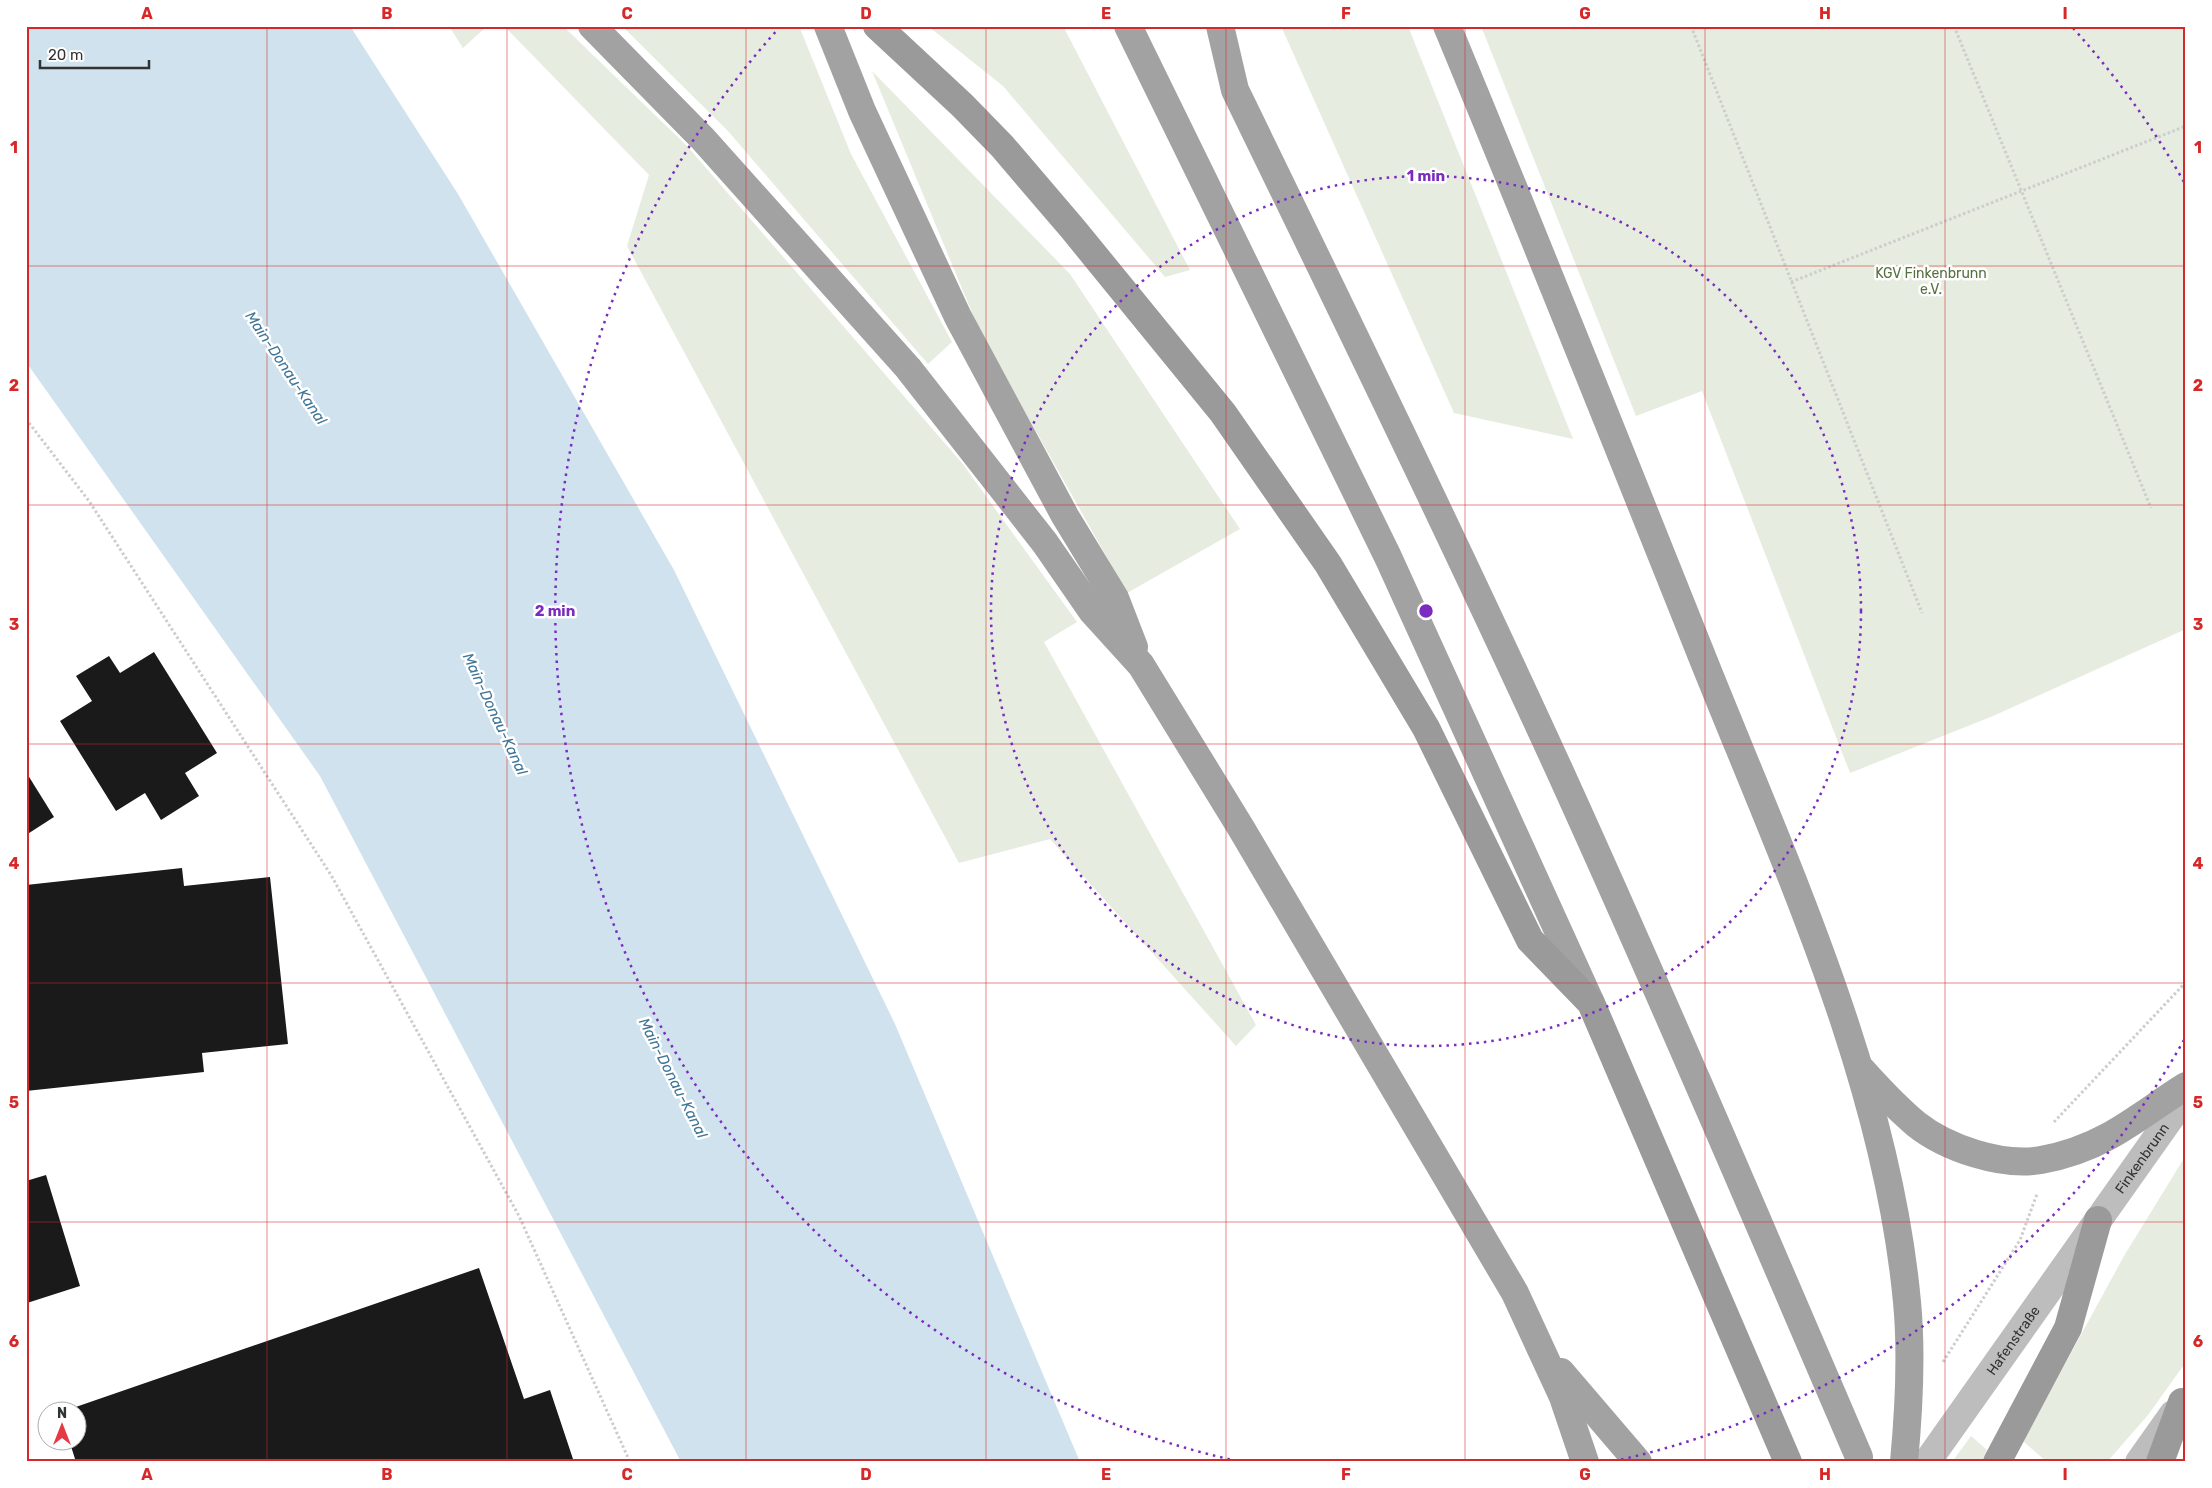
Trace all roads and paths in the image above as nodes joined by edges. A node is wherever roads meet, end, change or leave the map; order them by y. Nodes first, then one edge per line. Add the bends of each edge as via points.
1 (592, 26) edge
2 (828, 26) edge
3 (877, 26) edge
4 (1128, 26) edge
5 (1204, 26) edge
6 (1220, 26) edge
7 (1447, 26) edge
8 (1691, 26) edge
9 (1954, 26) edge
10 (1235, 90) junction
11 (2186, 126) edge
12 (2020, 192) junction
13 (1791, 282) junction
14 (26, 418) edge
15 (2151, 508) dead end
16 (1922, 613) dead end
17 (1141, 665) junction
18 (2186, 982) edge
19 (1591, 1003) junction
20 (1858, 1065) junction
21 (2186, 1086) edge
22 (2186, 1096) edge
23 (2040, 1160) junction
24 (2098, 1220) junction
25 (1545, 1354) junction
26 (1939, 1368) dead end
27 (2184, 1399) edge
28 (1859, 1457) dead end
29 (630, 1462) edge
30 (1585, 1462) edge
31 (1638, 1462) edge
32 (1788, 1462) edge
33 (1904, 1462) edge
34 (1927, 1462) edge
35 (1997, 1462) edge
36 (2139, 1462) edge
37 (2160, 1462) edge

1 - 17 highway via 734,172 908,368 1045,543 1092,610
2 - 17 highway via 895,184 978,356 1065,516 1114,598
3 - 19 highway via 1002,146 1224,413 1328,564 1402,687 1449,773 1530,940
4 - 19 highway via 1388,557
5 - 10 highway
6 - 10 highway
7 - 20 highway via 1797,896
8 - 13 path
9 - 12 path
10 - 28 highway via 1443,519 1556,764 1664,1003
11 - 12 path
12 - 13 path
12 - 15 path
13 - 16 path
14 - 29 path via 89,501 331,875 519,1216
17 - 25 highway via 1474,1222
18 - 23 path via 2044,1133
19 - 32 highway
20 - 23 highway via 1917,1125 1940,1138 1969,1153 2003,1159
20 - 33 highway via 1889,1185 1907,1303 1909,1362
21 - 23 highway via 2108,1136
22 - 24 main road, Finkenbrunn
23 - 26 path via 2038,1191 2020,1240
24 - 34 main road, Hafenstraße
24 - 35 highway via 2068,1328
25 - 30 highway via 1564,1396
25 - 31 highway
27 - 36 main road
27 - 37 highway

